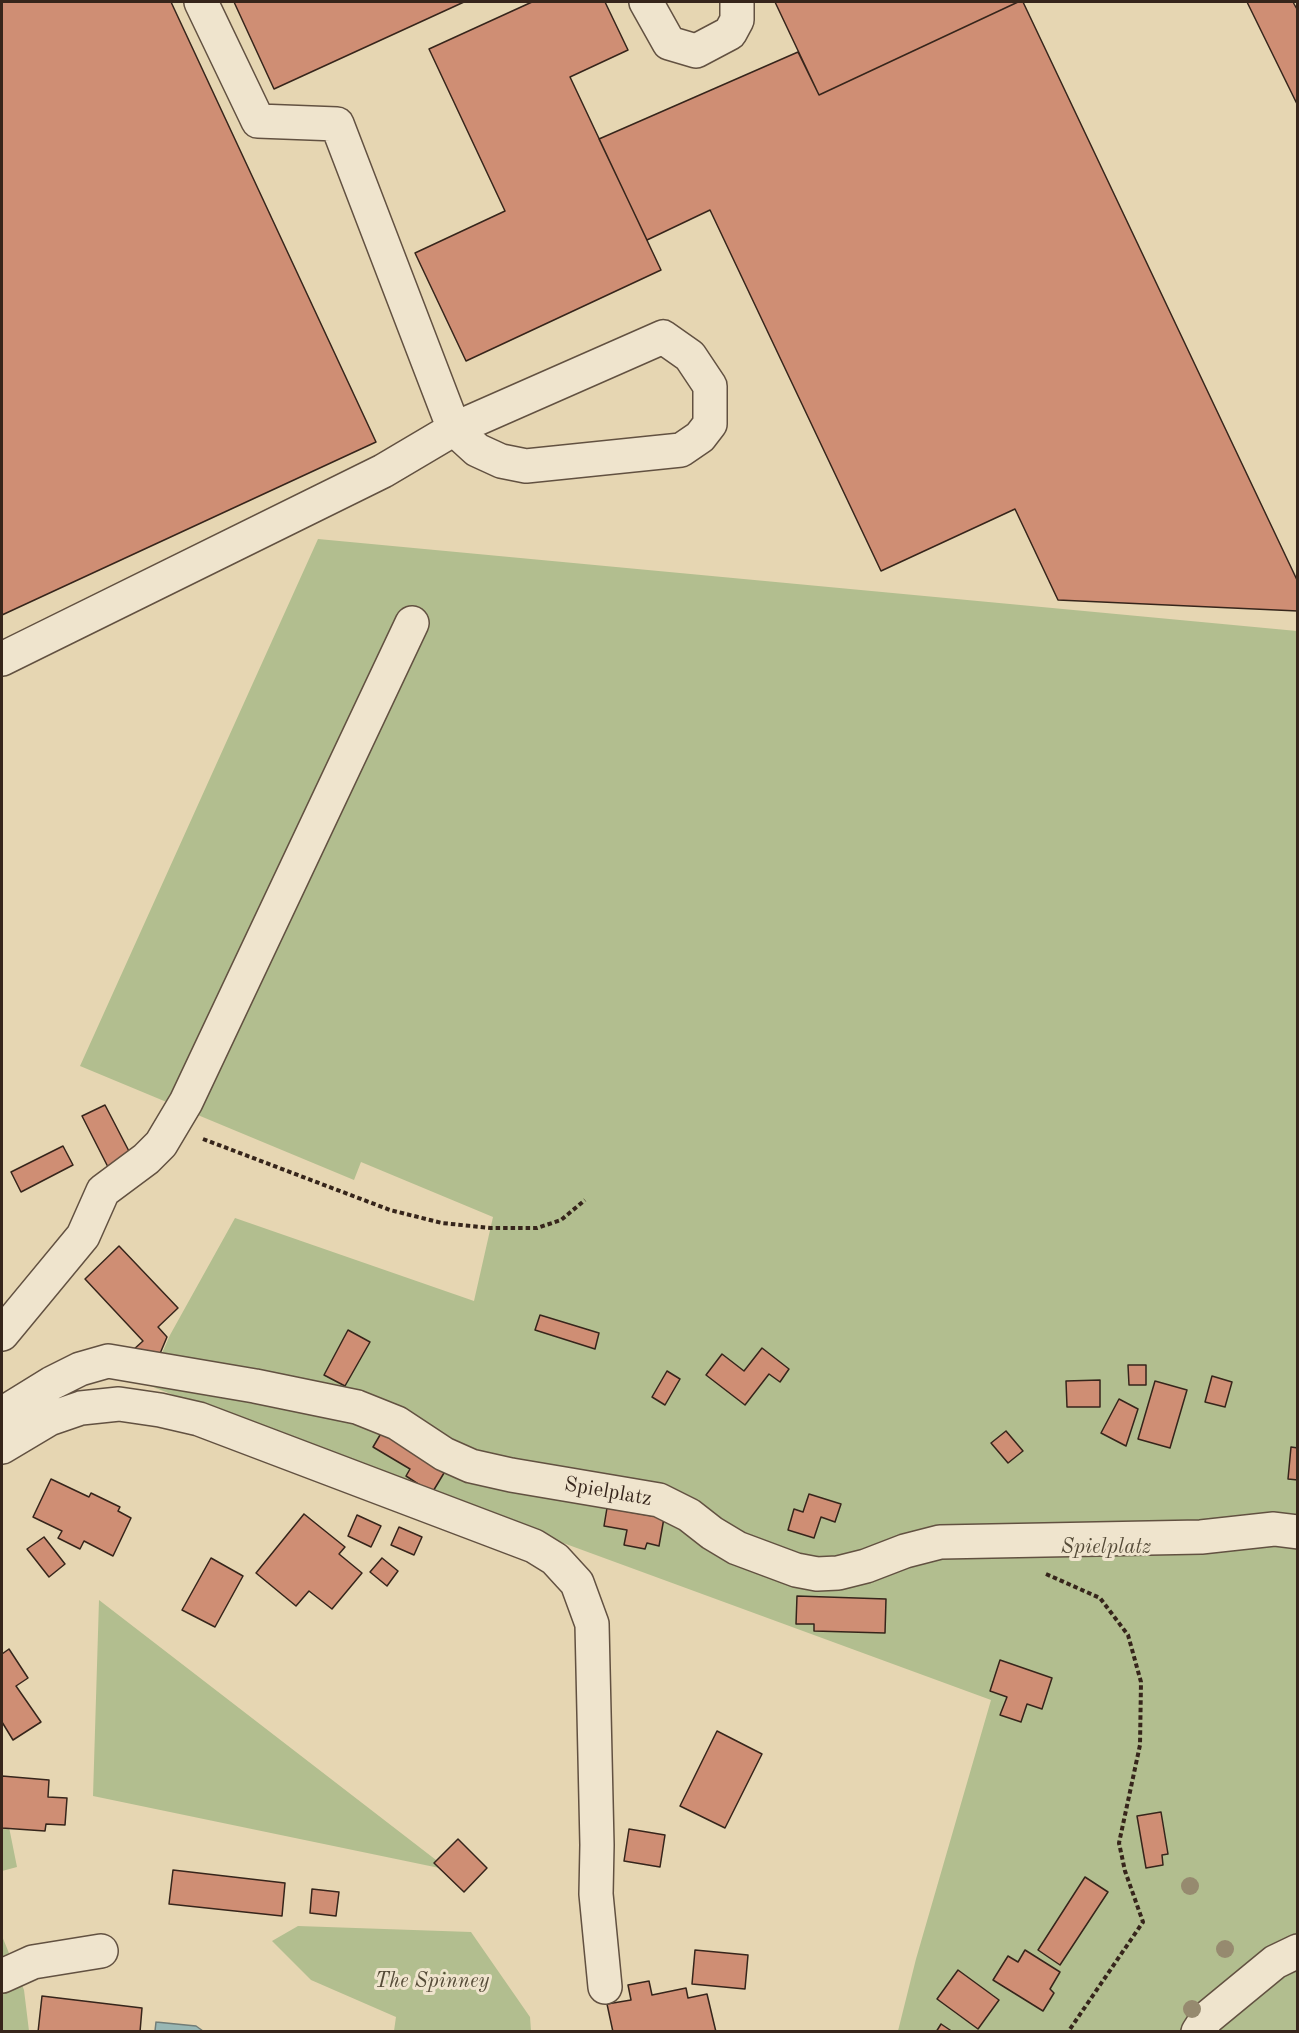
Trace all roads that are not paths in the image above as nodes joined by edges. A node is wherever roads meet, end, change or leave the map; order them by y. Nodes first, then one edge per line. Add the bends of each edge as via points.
1 (201, 2) edge
2 (646, 2) edge
3 (737, 2) edge
4 (454, 429) junction
5 (412, 623) dead end
6 (2, 659) edge
7 (2, 1334) edge
8 (5, 1434) edge
9 (1298, 1532) edge
10 (100, 1951) dead end
11 (1298, 1951) edge
12 (2, 1976) edge
13 (604, 1987) dead end
14 (1198, 2031) edge

1 - 4 lane via 258,121 337,124
2 - 3 lane via 669,43 696,51 730,33 737,20
4 - 4 lane via 663,337 690,356 710,386 710,424 700,437 681,450 526,466 501,461 477,450
4 - 6 lane via 383,471
5 - 7 lane via 186,1102 161,1144 103,1191 83,1236
8 - 9 lane, Spielplatz via 61,1379 108,1361 357,1407 397,1423 444,1454 471,1466 659,1500 737,1548 817,1574 866,1566 940,1542 1201,1537 1274,1529
8 - 13 lane via 81,1408 119,1404 160,1410 210,1423 534,1546 555,1559 577,1583 592,1624 596,1894
10 - 12 lane via 33,1962
11 - 14 lane via 1267,1969 1207,2018

